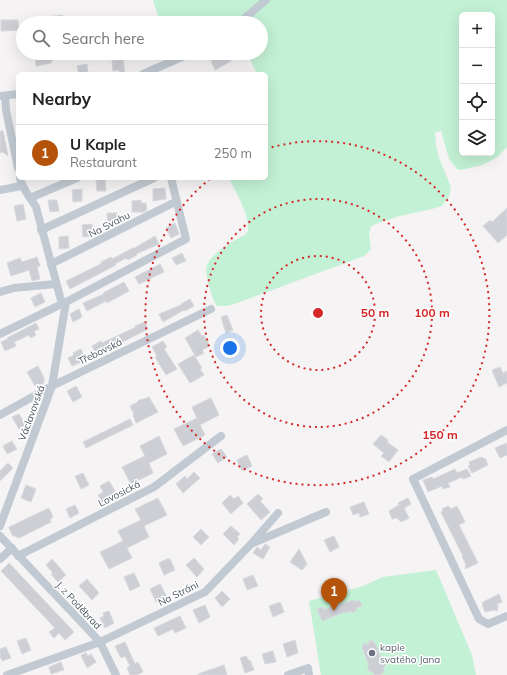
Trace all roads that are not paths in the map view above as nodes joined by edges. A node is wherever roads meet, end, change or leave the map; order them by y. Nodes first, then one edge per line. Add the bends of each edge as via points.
1 (266, 0) edge
2 (247, 16) edge
3 (175, 60) edge
4 (148, 72) edge
5 (16, 94) edge
6 (2, 96) edge
7 (15, 135) edge
8 (16, 146) edge
9 (72, 180) edge
10 (150, 180) edge
11 (172, 180) edge
12 (20, 182) edge
13 (0, 190) edge
14 (30, 198) junction
15 (177, 201) junction
16 (41, 230) junction
17 (51, 264) junction
18 (55, 284) junction
19 (0, 292) edge
20 (64, 303) junction
21 (211, 309) dead end
22 (0, 334) edge
23 (52, 386) junction
24 (0, 415) edge
25 (507, 430) edge
26 (221, 436) dead end
27 (326, 512) dead end
28 (278, 513) dead end
29 (0, 526) edge
30 (0, 536) edge
31 (252, 543) junction
32 (12, 548) junction
33 (18, 556) junction
34 (0, 559) edge
35 (507, 616) edge
36 (100, 642) junction
37 (308, 672) edge
38 (6, 675) edge
39 (116, 675) edge
40 (288, 675) edge

1 - 2 street
3 - 4 street
5 - 6 street
6 - 7 street
7 - 8 street
9 - 14 street
10 - 16 street
11 - 15 street
12 - 13 street
12 - 14 street, Václavovská
14 - 16 street, Václavovská via 36,208
15 - 17 street, Na Svahu
15 - 20 street via 186,239
16 - 17 street, Václavovská
17 - 18 street, Václavovská
18 - 19 street
18 - 20 street, Václavovská
20 - 22 street
20 - 23 street, Václavovská
21 - 23 street, Třebovská
23 - 24 street, Třebovská
23 - 29 street, Václavovská
25 - 35 street via 412,479 480,619 488,624
26 - 33 street, Lovosická via 154,487
27 - 31 street, Na Stráni
28 - 31 street, Na Stráni
30 - 32 street, J. z Poděbrad
31 - 36 street, Na Stráni via 205,592
32 - 33 street, J. z Poděbrad
32 - 34 street
33 - 36 street, J. z Poděbrad
36 - 38 street, Na Stráni
36 - 39 street, J. z Poděbrad
37 - 40 street

